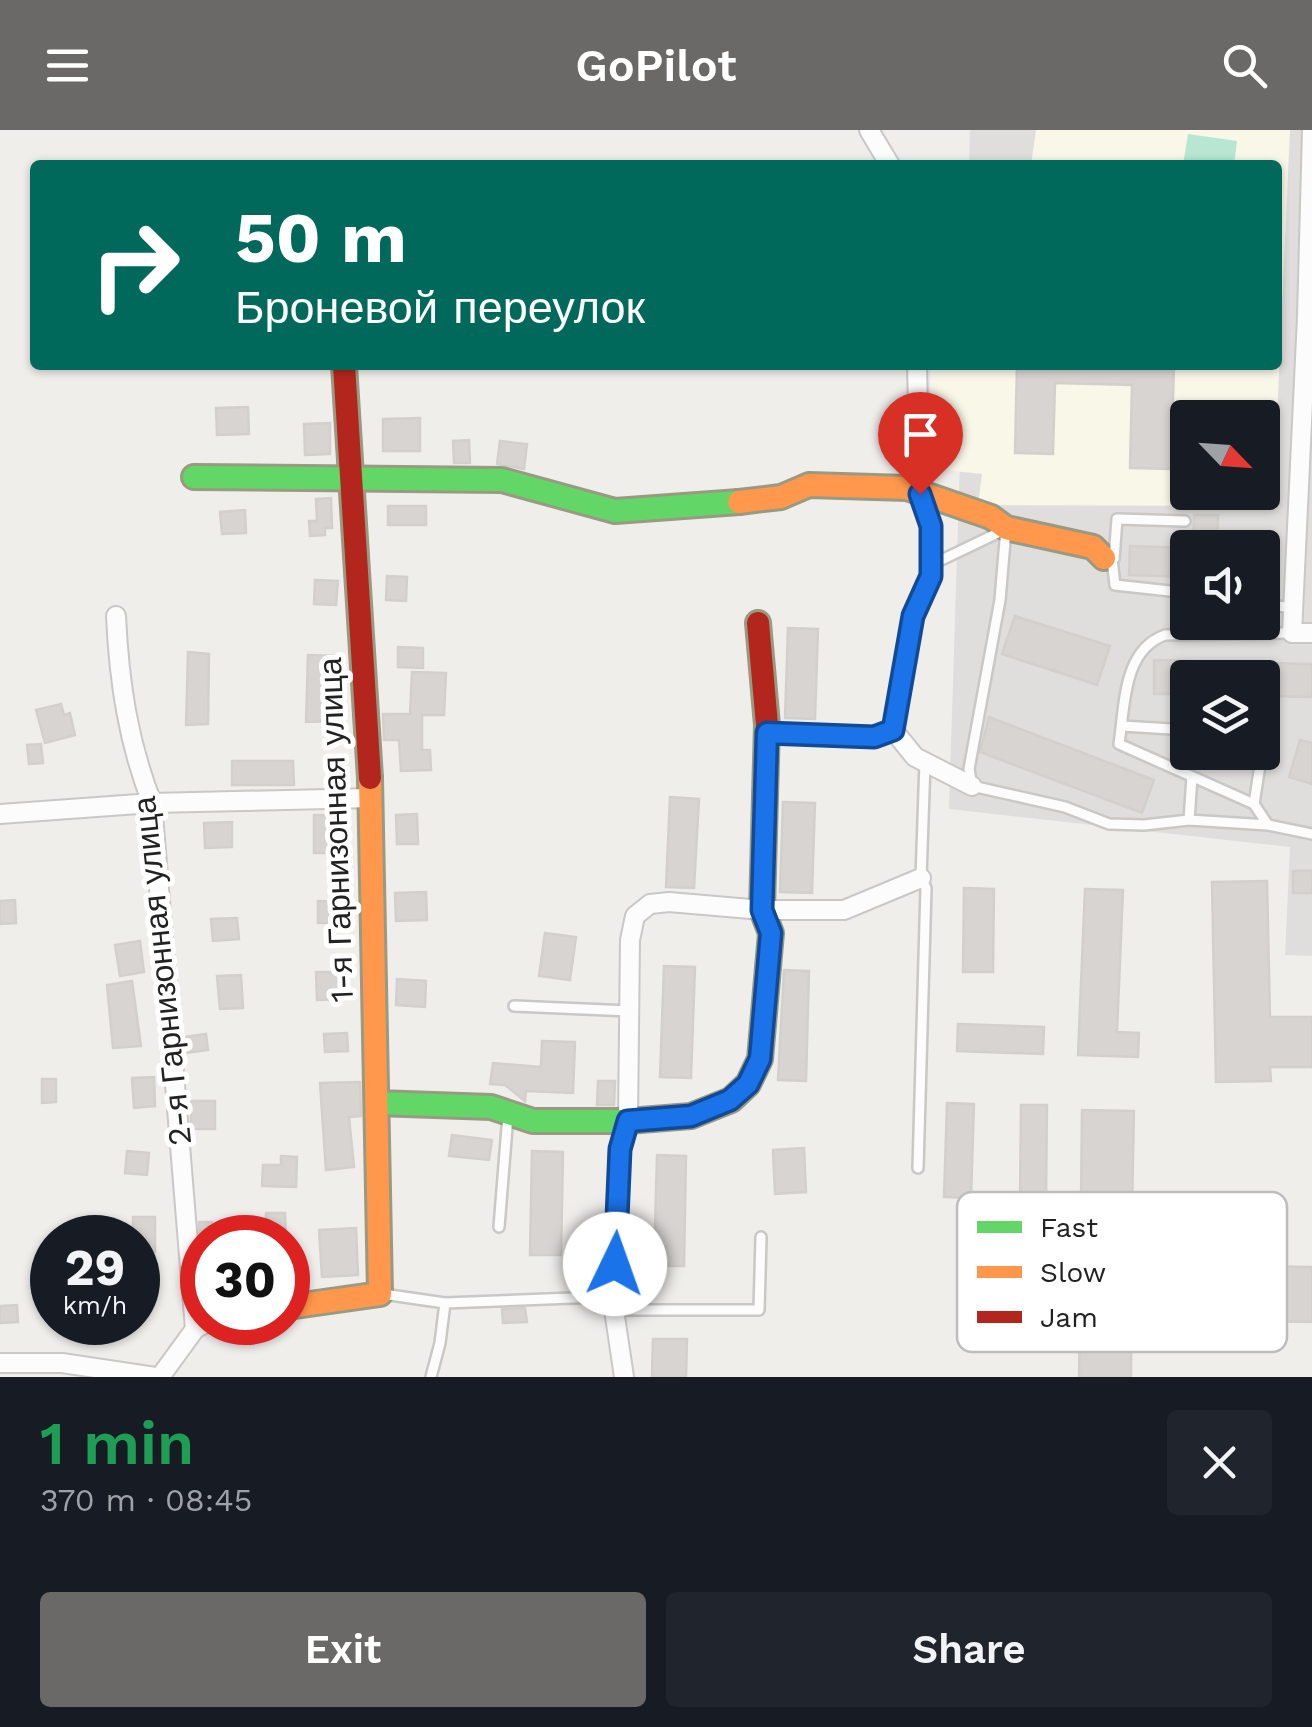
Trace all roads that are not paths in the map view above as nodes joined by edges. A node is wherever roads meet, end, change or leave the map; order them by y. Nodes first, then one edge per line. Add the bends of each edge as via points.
1 (869, 130) edge
2 (1312, 130) edge
3 (887, 160) edge
4 (344, 370) edge
5 (917, 370) edge
6 (194, 476) dead end
7 (351, 476) junction
8 (920, 494) junction
9 (1185, 521) dead end
10 (1006, 528) junction
11 (1109, 559) junction
12 (931, 565) junction
13 (1170, 591) edge
14 (1280, 606) edge
15 (1293, 608) junction
16 (116, 616) dead end
17 (758, 624) dead end
18 (1292, 633) junction
19 (1312, 633) edge
20 (1122, 726) junction
21 (1170, 729) edge
22 (893, 730) junction
23 (767, 733) junction
24 (925, 762) junction
25 (1259, 770) edge
26 (1192, 776) junction
27 (972, 786) junction
28 (370, 798) junction
29 (152, 803) junction
30 (1254, 804) junction
31 (0, 814) edge
32 (1190, 820) junction
33 (1268, 825) junction
34 (1312, 834) edge
35 (921, 878) junction
36 (762, 910) junction
37 (514, 1006) dead end
38 (630, 1012) junction
39 (377, 1103) junction
40 (508, 1112) junction
41 (628, 1121) junction
42 (918, 1168) dead end
43 (191, 1215) edge
44 (499, 1227) dead end
45 (761, 1237) dead end
46 (380, 1294) junction
47 (445, 1303) junction
48 (613, 1303) junction
49 (310, 1304) edge
50 (185, 1345) edge
51 (0, 1362) edge
52 (63, 1370) edge
53 (157, 1377) edge
54 (431, 1377) edge
55 (624, 1377) edge

1 - 3 street
2 - 15 street
4 - 7 street, 1-я Гарнизонная улица
5 - 8 street
6 - 7 street
7 - 8 street via 502,480 615,511 781,497 809,485 908,488
7 - 28 street, 1-я Гарнизонная улица
8 - 10 street
8 - 12 street via 931,526
9 - 11 lane via 1117,519
10 - 11 street via 1093,547
10 - 12 lane
10 - 27 lane
11 - 13 lane via 1115,585
12 - 22 street via 913,616
14 - 15 lane
15 - 18 street
16 - 29 street, 2-я Гарнизонная улица via 119,676 136,764
17 - 23 street
18 - 19 street
18 - 20 lane via 1166,635 1150,641 1134,658
20 - 21 lane
20 - 26 lane via 1118,744
22 - 23 lane via 874,737
22 - 24 street
23 - 36 street
24 - 27 street
24 - 35 lane
25 - 30 lane
26 - 30 lane
26 - 32 lane
27 - 32 lane via 1109,824
28 - 29 street
28 - 39 street, 1-я Гарнизонная улица
29 - 31 street
29 - 43 street, 2-я Гарнизонная улица
30 - 33 lane
32 - 33 lane
33 - 34 lane
35 - 36 street via 844,910
35 - 42 lane via 926,888
36 - 38 street via 650,904 635,916 630,940
36 - 41 street via 771,933 760,1059 748,1084 730,1100 691,1116
37 - 38 lane
38 - 41 street
39 - 40 street
39 - 46 street, 1-я Гарнизонная улица
40 - 41 street via 533,1121
40 - 44 lane
41 - 48 street via 620,1149
45 - 48 lane via 759,1310 626,1310
46 - 47 lane
46 - 49 street
47 - 48 lane via 598,1296
47 - 54 lane
48 - 55 street
50 - 53 street
51 - 52 street
52 - 53 street

